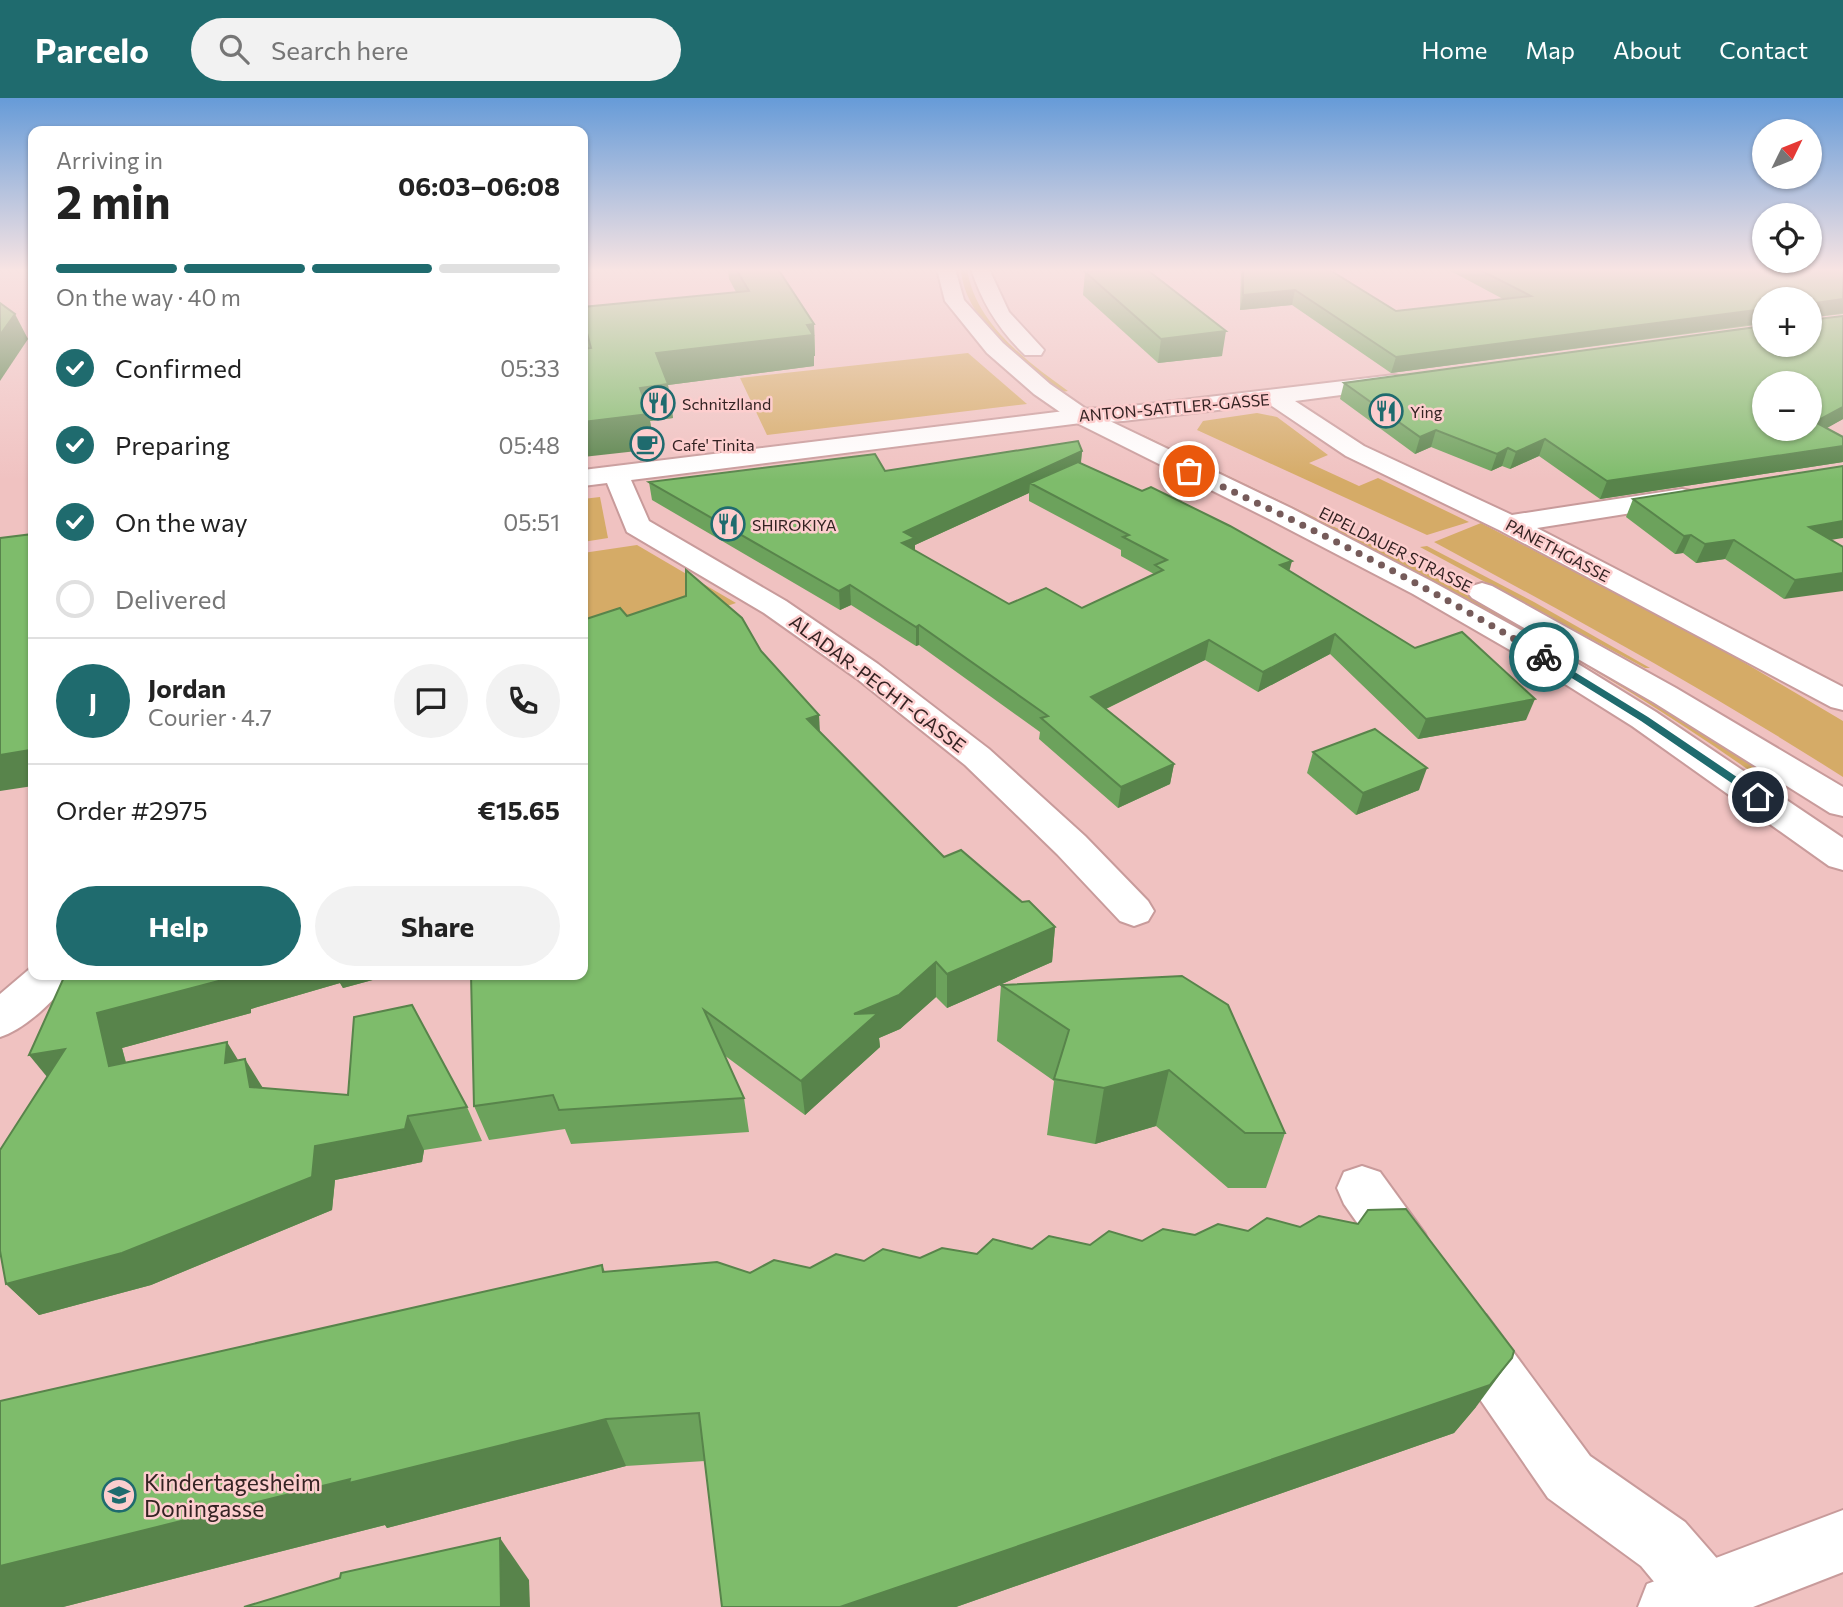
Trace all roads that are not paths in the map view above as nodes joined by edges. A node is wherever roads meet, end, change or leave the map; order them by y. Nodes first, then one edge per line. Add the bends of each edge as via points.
1 (988, 339) edge
2 (1021, 339) edge
3 (1052, 366) dead end
4 (1418, 379) edge
5 (1276, 398) junction
6 (1086, 404) junction
7 (1123, 414) junction
8 (616, 474) junction
9 (588, 477) edge
10 (1709, 493) edge
11 (1509, 524) junction
12 (1843, 700) edge
13 (1843, 804) edge
14 (1843, 857) edge
15 (1134, 911) dead end
16 (45, 980) edge
17 (0, 1020) edge
18 (1363, 1188) dead end
19 (1843, 1541) edge
20 (1687, 1600) edge

1 - 6 street, EIPELDAUER STRASSE via 1042,389
2 - 3 street
4 - 5 street, ANTON-SATTLER-GASSE
5 - 7 street, ANTON-SATTLER-GASSE
5 - 11 street, PANETHGASSE via 1355,451
6 - 7 street, ANTON-SATTLER-GASSE
6 - 8 street, ANTON-SATTLER-GASSE
6 - 14 street, EIPELDAUER STRASSE via 1533,650 1644,719
7 - 13 street, EIPELDAUER STRASSE via 1443,571 1582,645
8 - 9 street, ANTON-SATTLER-GASSE
8 - 15 street, ALADAR-PECHT-GASSE via 637,526 775,607 867,671 977,757
10 - 11 street
11 - 12 street, PANETHGASSE
16 - 17 street
18 - 20 street via 1569,1477 1663,1544
19 - 20 street

